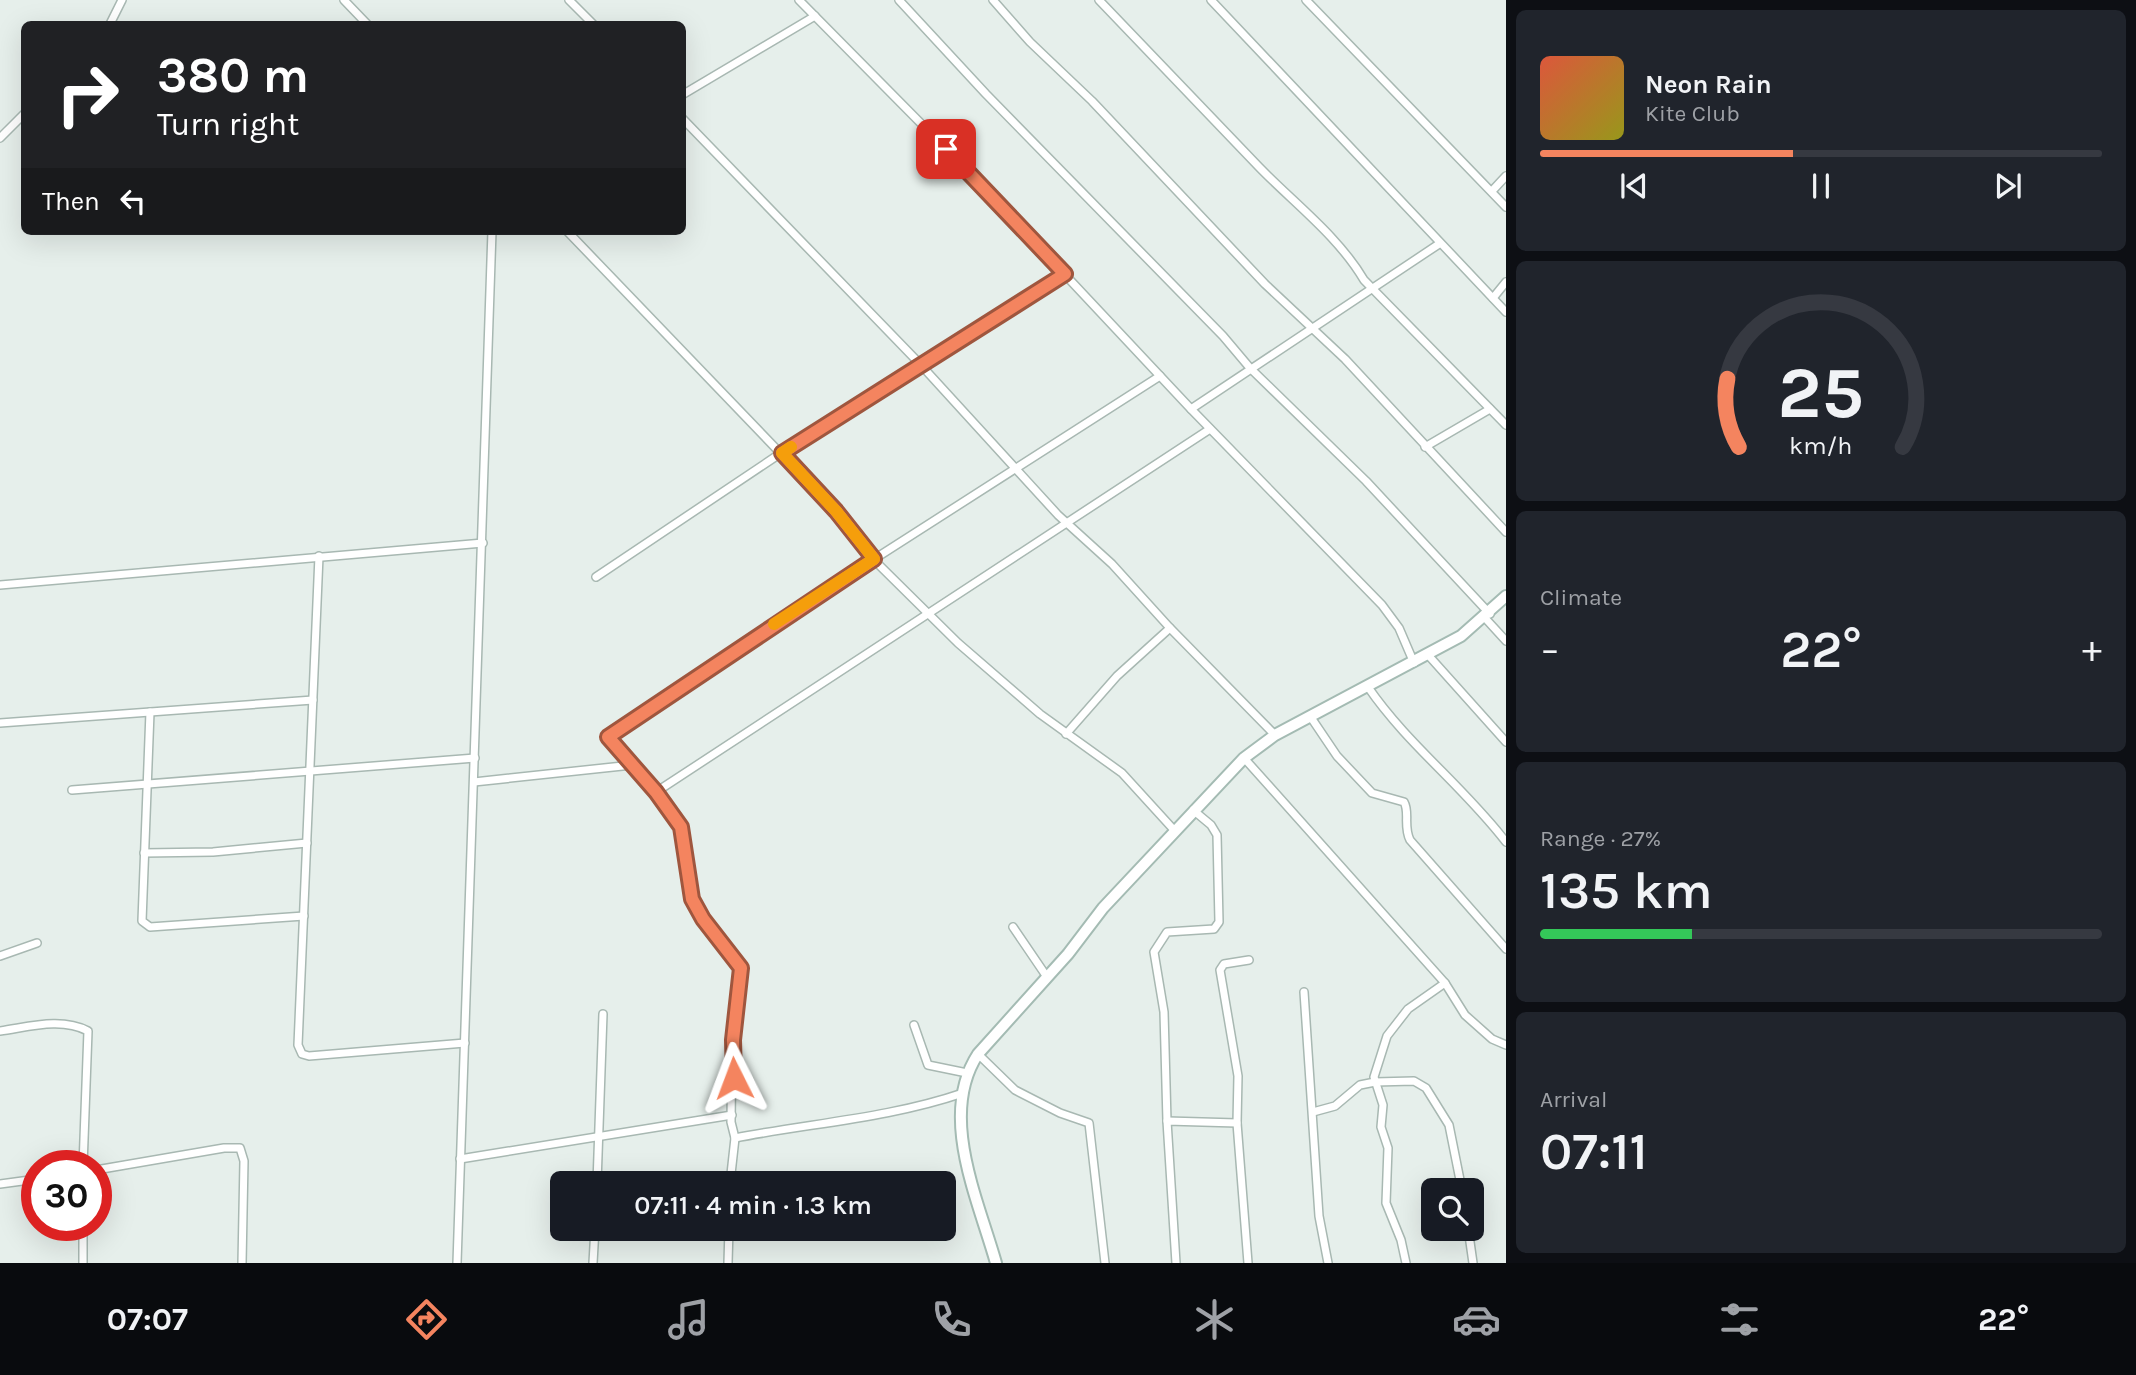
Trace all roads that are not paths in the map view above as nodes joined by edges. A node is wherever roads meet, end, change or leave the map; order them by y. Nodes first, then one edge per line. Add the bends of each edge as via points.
1 (122, 0) edge
2 (344, 0) edge
3 (569, 0) edge
4 (799, 0) edge
5 (899, 0) edge
6 (993, 0) edge
7 (1099, 0) edge
8 (1211, 0) edge
9 (1306, 0) edge
10 (815, 16) junction
11 (112, 21) edge
12 (365, 21) edge
13 (590, 21) edge
14 (686, 93) edge
15 (21, 117) edge
16 (686, 122) edge
17 (0, 138) edge
18 (1506, 176) edge
19 (1492, 191) junction
20 (1506, 207) edge
21 (491, 235) edge
22 (571, 235) edge
23 (1439, 244) junction
24 (1065, 274) junction
25 (1506, 282) edge
26 (1373, 287) junction
27 (1493, 298) junction
28 (1506, 312) edge
29 (1312, 329) junction
30 (920, 364) junction
31 (1250, 368) junction
32 (1160, 376) junction
33 (1489, 409) junction
34 (1191, 410) junction
35 (1506, 425) edge
36 (1210, 429) junction
37 (1425, 447) junction
38 (782, 453) junction
39 (1017, 470) junction
40 (1067, 522) junction
41 (1506, 532) edge
42 (483, 543) junction
43 (319, 556) junction
44 (874, 559) junction
45 (596, 577) dead end
46 (0, 585) edge
47 (1506, 596) edge
48 (929, 613) junction
49 (1487, 616) junction
50 (1170, 628) junction
51 (1505, 638) edge
52 (1429, 656) junction
53 (1414, 663) junction
54 (1368, 687) junction
55 (313, 700) junction
56 (150, 712) junction
57 (1310, 716) junction
58 (0, 723) edge
59 (1066, 734) junction
60 (1275, 735) junction
61 (1506, 742) edge
62 (475, 758) junction
63 (1244, 758) junction
64 (632, 765) junction
65 (310, 772) junction
66 (474, 782) junction
67 (145, 784) junction
68 (72, 790) dead end
69 (656, 792) junction
70 (1193, 810) junction
71 (1174, 830) junction
72 (1506, 842) edge
73 (307, 843) junction
74 (144, 853) junction
75 (304, 916) junction
76 (1013, 926) dead end
77 (37, 943) dead end
78 (1506, 949) edge
79 (0, 956) edge
80 (1250, 960) dead end
81 (1047, 977) junction
82 (1445, 984) junction
83 (1304, 992) dead end
84 (603, 1014) dead end
85 (914, 1025) dead end
86 (0, 1031) edge
87 (465, 1043) junction
88 (1506, 1045) edge
89 (978, 1054) junction
90 (967, 1073) junction
91 (1375, 1082) junction
92 (964, 1093) junction
93 (1314, 1112) junction
94 (732, 1115) junction
95 (1167, 1121) junction
96 (1237, 1124) junction
97 (735, 1138) junction
98 (598, 1139) junction
99 (84, 1150) edge
100 (460, 1159) junction
101 (112, 1167) edge
102 (597, 1171) edge
103 (731, 1171) edge
104 (1460, 1178) edge
105 (21, 1181) edge
106 (0, 1184) edge
107 (83, 1241) edge
108 (594, 1241) edge
109 (729, 1241) edge
110 (1470, 1241) edge
111 (83, 1263) edge
112 (242, 1263) edge
113 (457, 1263) edge
114 (593, 1263) edge
115 (728, 1263) edge
116 (996, 1263) edge
117 (1105, 1263) edge
118 (1176, 1263) edge
119 (1248, 1263) edge
120 (1328, 1263) edge
121 (1406, 1263) edge
122 (1473, 1263) edge

1 - 11 street
2 - 12 street
3 - 13 street
4 - 10 street
5 - 31 street
6 - 29 street
7 - 26 street via 1333,239
8 - 23 street
9 - 19 street
10 - 14 street
10 - 24 street
15 - 17 street
16 - 30 street
18 - 19 street
19 - 20 street
21 - 42 street
22 - 38 street
23 - 26 street
23 - 27 street
24 - 30 street
24 - 32 street
25 - 27 street
26 - 29 street
26 - 33 street
27 - 28 street
29 - 31 street
29 - 37 street
30 - 38 street
30 - 39 street
31 - 34 street
31 - 49 street via 1366,481
32 - 34 street
32 - 39 street
33 - 35 street
33 - 37 street
34 - 36 street
36 - 40 street
36 - 53 street via 1389,612
37 - 41 street
38 - 44 street
38 - 45 street
39 - 40 street
39 - 44 street
40 - 48 street
40 - 50 street
42 - 43 street
42 - 62 street
43 - 46 street
43 - 55 street
44 - 48 street
44 - 64 street via 608,737
47 - 49 street
48 - 59 street
48 - 69 street
49 - 51 street
49 - 52 street
50 - 59 street via 1117,676
50 - 60 street
52 - 53 street
52 - 61 street
53 - 54 street
54 - 57 street
54 - 72 street via 1388,715
55 - 56 street
55 - 65 street
56 - 58 street
56 - 67 street
57 - 60 street
57 - 78 street via 1372,793 1404,802 1410,840
59 - 71 street via 1122,773
60 - 63 street
62 - 65 street
62 - 66 street
63 - 70 street
63 - 82 street
64 - 66 street
64 - 69 street
65 - 67 street
65 - 73 street
66 - 87 street
67 - 68 street
67 - 74 street
69 - 94 street via 681,827 692,899 741,968 733,1040
70 - 71 street
70 - 95 street via 1217,835 1219,922 1214,929 1167,932 1154,952 1164,1012
71 - 81 street
73 - 74 street
73 - 75 street
74 - 75 street via 142,921 150,927
75 - 87 street via 302,1054
76 - 81 street
77 - 79 street
80 - 96 street via 1224,964 1220,970 1238,1076
81 - 89 street
82 - 88 street via 1465,1015
82 - 91 street via 1408,1009 1387,1036
83 - 93 street
84 - 98 street
85 - 90 street via 928,1065
86 - 99 street via 53,1024 75,1024 88,1031
87 - 100 street
89 - 90 street
89 - 117 street via 1015,1090 1089,1123
90 - 92 street
91 - 93 street via 1360,1085 1335,1107
91 - 104 street via 1414,1081 1426,1088 1450,1125
91 - 121 street via 1388,1148 1386,1203
92 - 97 street via 900,1112
92 - 116 street via 959,1114 961,1138
93 - 120 street via 1319,1216
94 - 97 street
94 - 98 street
95 - 96 street
95 - 118 street
96 - 119 street
97 - 103 street
98 - 100 street
98 - 102 street
100 - 113 street
101 - 112 street via 240,1149 244,1161
105 - 106 street
107 - 111 street
108 - 114 street
109 - 115 street
110 - 122 street

